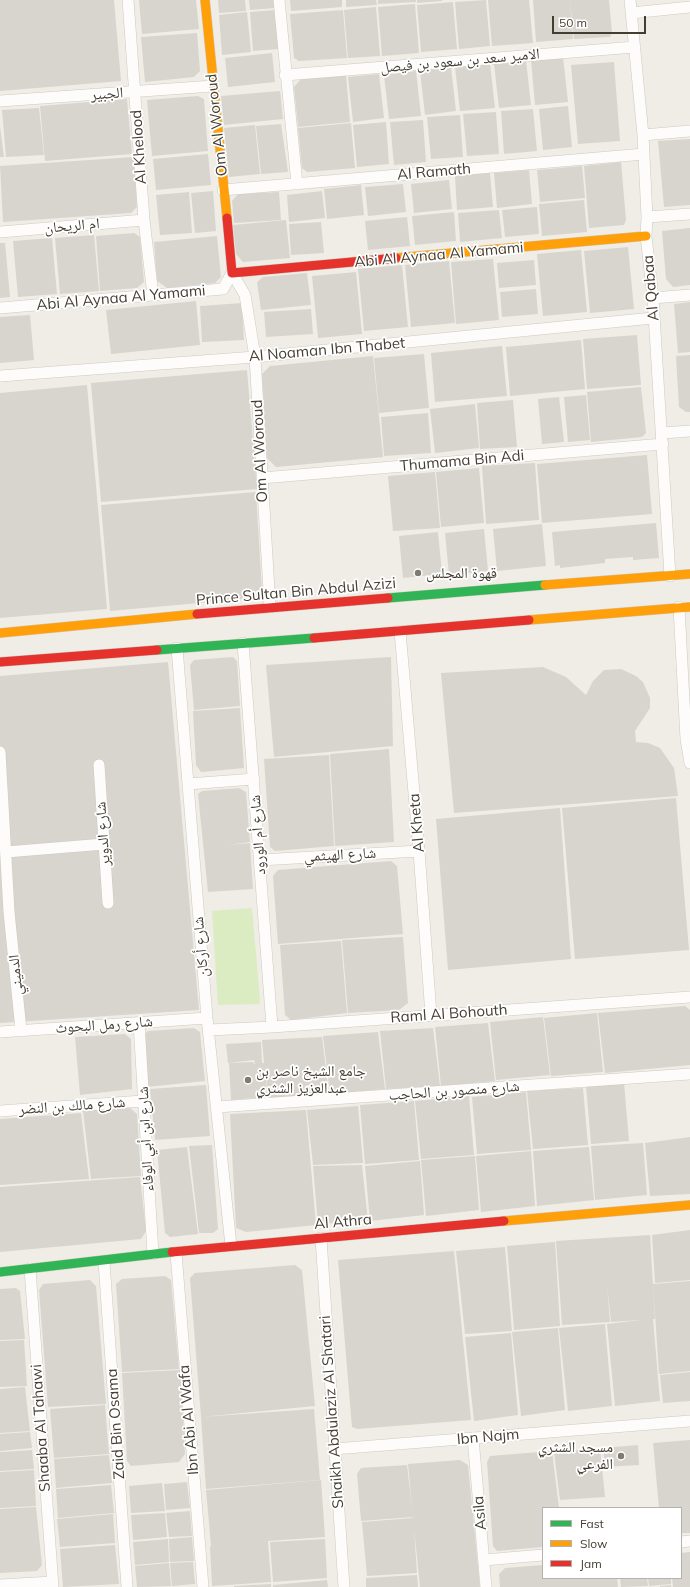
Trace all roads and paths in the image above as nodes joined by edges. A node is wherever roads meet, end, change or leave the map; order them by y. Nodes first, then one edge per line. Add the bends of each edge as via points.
1 (128, 0) edge
2 (205, 0) edge
3 (279, 0) edge
4 (630, 0) edge
5 (690, 7) edge
6 (631, 13) junction
7 (635, 47) junction
8 (285, 75) junction
9 (213, 86) junction
10 (135, 92) junction
11 (0, 101) edge
12 (690, 131) edge
13 (643, 135) junction
14 (644, 154) junction
15 (297, 184) junction
16 (223, 190) junction
17 (690, 214) edge
18 (647, 218) junction
19 (144, 220) junction
20 (0, 232) edge
21 (646, 236) junction
22 (232, 273) junction
23 (153, 294) junction
24 (690, 295) edge
25 (653, 298) junction
26 (0, 308) edge
27 (653, 318) junction
28 (255, 357) junction
29 (0, 376) edge
30 (690, 431) edge
31 (663, 439) junction
32 (262, 478) junction
33 (690, 574) edge
34 (670, 576) junction
35 (690, 606) edge
36 (270, 607) junction
37 (679, 607) junction
38 (400, 631) junction
39 (0, 634) edge
40 (243, 643) junction
41 (177, 648) junction
42 (0, 662) edge
43 (688, 739) edge
44 (0, 752) edge
45 (690, 763) edge
46 (99, 765) dead end
47 (254, 779) junction
48 (188, 784) junction
49 (104, 844) junction
50 (419, 851) junction
51 (6, 852) junction
52 (260, 860) junction
53 (108, 903) dead end
54 (5, 912) edge
55 (690, 997) edge
56 (431, 1015) junction
57 (207, 1018) junction
58 (139, 1023) junction
59 (272, 1027) junction
60 (21, 1030) junction
61 (209, 1030) junction
62 (0, 1032) edge
63 (690, 1074) edge
64 (144, 1101) junction
65 (217, 1107) junction
66 (0, 1111) edge
67 (690, 1205) edge
68 (321, 1238) junction
69 (231, 1246) junction
70 (176, 1253) junction
71 (153, 1254) junction
72 (104, 1262) junction
73 (30, 1269) junction
74 (0, 1272) edge
75 (690, 1421) edge
76 (474, 1438) junction
77 (334, 1449) junction
78 (542, 1555) edge
79 (484, 1560) junction
80 (52, 1584) edge
81 (0, 1585) edge
82 (127, 1587) edge
83 (203, 1587) edge
84 (344, 1587) edge
85 (486, 1587) edge

1 - 10 street, Al Khelood
2 - 9 street, Om Al Woroud
3 - 8 street
4 - 6 street, Al Qabaa
5 - 6 street
6 - 7 street, Al Qabaa
7 - 8 street, الامير سعد بن سعود بن فيصل
7 - 13 street, Al Qabaa
8 - 15 street
9 - 10 street, الجبير
9 - 16 street, Om Al Woroud
10 - 11 street, الجبير
10 - 19 street, Al Khelood
12 - 13 street
13 - 14 street, Al Qabaa
14 - 15 street, Al Ramath
14 - 18 street, Al Qabaa
15 - 16 street, Al Ramath
16 - 22 street, Om Al Woroud
17 - 18 street
18 - 21 street, Al Qabaa
19 - 20 street, ام الريحان
19 - 23 street, Al Khelood
21 - 22 street, Abi Al Aynaa Al Yamami
21 - 25 street, Al Qabaa
22 - 23 street, Abi Al Aynaa Al Yamami via 223,288
22 - 28 street, Om Al Woroud via 245,295
23 - 26 street, Abi Al Aynaa Al Yamami
24 - 25 street
25 - 27 street, Al Qabaa
27 - 28 street, Al Noaman Ibn Thabet
27 - 31 street, Al Qabaa
28 - 29 street, Al Noaman Ibn Thabet
28 - 32 street, Om Al Woroud
30 - 31 street, Thumama Bin Adi
31 - 32 street, Thumama Bin Adi
31 - 34 street, Al Qabaa
32 - 36 street, Om Al Woroud
33 - 34 street, Prince Sultan Bin Abdul Azizi
34 - 36 street, Prince Sultan Bin Abdul Azizi
35 - 37 street
36 - 39 street, Prince Sultan Bin Abdul Azizi
37 - 38 street
37 - 43 street
38 - 40 street
38 - 50 street, Al Kheta
40 - 41 street
40 - 47 street, شارع أم الورود
41 - 42 street
41 - 48 street, شارع أركان
43 - 45 street
44 - 51 street, الدميني
46 - 49 street, شارع الدوير
47 - 48 street
47 - 52 street, شارع أم الورود
48 - 57 street, شارع أركان
49 - 51 street
49 - 53 street, شارع الدوير
50 - 52 street, شارع الهيثمي
50 - 56 street, Al Kheta
51 - 54 street, الدميني
52 - 59 street, شارع أم الورود
54 - 60 street, الدميني
55 - 56 street, Raml Al Bohouth
56 - 59 street, Raml Al Bohouth
57 - 58 street, شارع رمل البحوث
57 - 61 street, شارع أركان
58 - 60 street, شارع رمل البحوث
58 - 64 street, شارع ابن أبي الوفاء
59 - 61 street, Raml Al Bohouth
60 - 62 street, شارع رمل البحوث
61 - 65 street, شارع أركان
63 - 65 street, شارع منصور بن الحاجب
64 - 66 street, شارع مالك بن النضر
64 - 71 street, شارع ابن أبي الوفاء
65 - 69 street, شارع أركان
67 - 68 street, Al Athra
68 - 69 street, Al Athra
68 - 77 street, Shaikh Abdulaziz Al Shatari
69 - 70 street, Al Athra
70 - 71 street, Al Athra
70 - 83 street, Ibn Abi Al Wafa
71 - 72 street, Al Athra
72 - 73 street, Al Athra
72 - 82 street, Zaid Bin Osama
73 - 74 street, Al Athra
73 - 80 street, Shaaba Al Tahawi
75 - 76 street, Ibn Najm
76 - 77 street, Ibn Najm
76 - 79 street, Asila
77 - 84 street, Shaikh Abdulaziz Al Shatari
78 - 79 street
79 - 85 street, Asila
80 - 81 street

